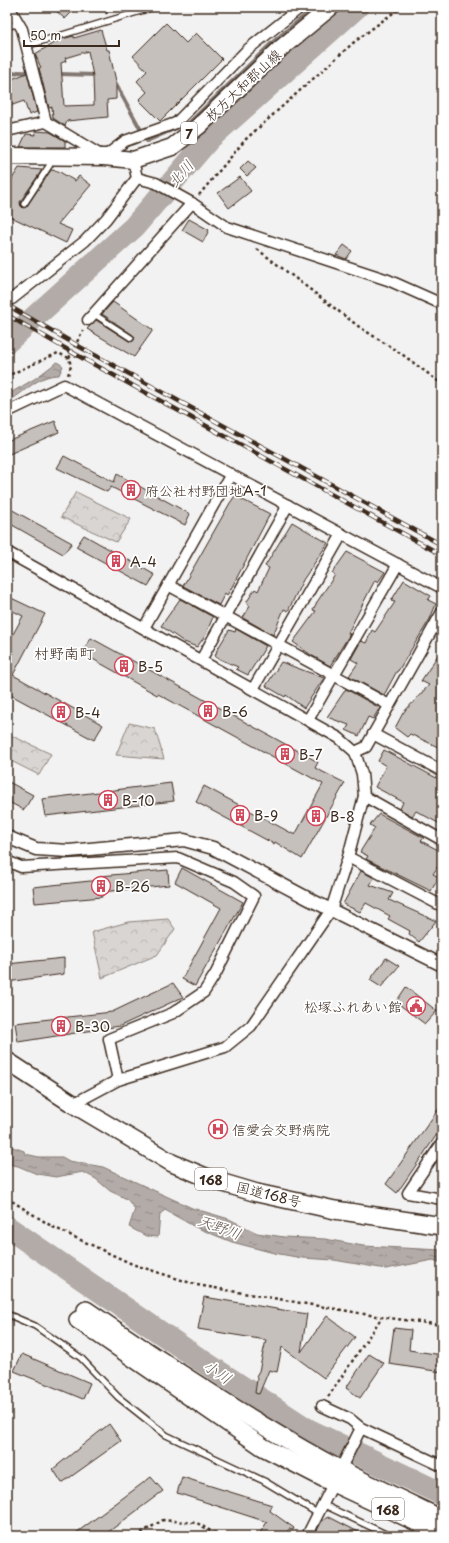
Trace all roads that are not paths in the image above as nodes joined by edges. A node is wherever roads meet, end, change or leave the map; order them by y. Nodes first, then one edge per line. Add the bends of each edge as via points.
1 (10, 7) edge
2 (154, 7) edge
3 (301, 7) edge
4 (331, 7) edge
5 (20, 24) junction
6 (7, 26) edge
7 (26, 46) junction
8 (46, 122) junction
9 (7, 131) edge
10 (7, 156) edge
11 (55, 156) junction
12 (104, 157) junction
13 (133, 160) junction
14 (137, 178) junction
15 (190, 202) junction
16 (24, 204) dead end
17 (12, 299) dead end
18 (442, 304) edge
19 (91, 317) joint
20 (131, 338) dead end
21 (7, 412) edge
22 (231, 474) junction
23 (288, 505) junction
24 (342, 534) junction
25 (7, 552) edge
26 (398, 564) junction
27 (168, 585) junction
28 (442, 588) edge
29 (442, 612) edge
30 (225, 616) junction
31 (144, 628) junction
32 (278, 645) junction
33 (201, 660) junction
34 (334, 675) junction
35 (253, 689) junction
36 (389, 705) junction
37 (308, 720) junction
38 (373, 734) junction
39 (355, 752) junction
40 (441, 769) edge
41 (364, 796) junction
42 (7, 837) edge
43 (442, 840) edge
44 (348, 858) junction
45 (7, 861) edge
46 (442, 906) edge
47 (331, 910) junction
48 (442, 965) edge
49 (7, 1061) edge
50 (118, 1080) junction
51 (73, 1104) junction
52 (442, 1143) edge
53 (442, 1199) edge
54 (442, 1226) edge
55 (7, 1314) edge
56 (82, 1315) dead end
57 (322, 1406) road end
58 (361, 1428) junction
59 (442, 1466) edge
60 (337, 1476) junction
61 (322, 1504) junction
62 (317, 1513) junction
63 (442, 1519) edge
64 (442, 1534) edge
65 (307, 1536) edge
66 (390, 1536) edge

1 - 5 street
2 - 7 lane
3 - 12 street via 247,50 176,123 125,141
4 - 13 main road, 枚方大和郡山線 / 7 via 280,49 199,126 172,147
5 - 6 lane
5 - 7 street
7 - 8 street
8 - 9 street
8 - 12 street
10 - 11 main road, 枚方大和郡山線 / 7
11 - 12 main road, 枚方大和郡山線 / 7
11 - 16 lane
12 - 13 main road, 枚方大和郡山線 / 7
13 - 14 street
14 - 15 street via 156,183
14 - 17 street via 106,219 85,241
15 - 18 street via 227,227 388,280
15 - 19 street
19 - 20 lane
21 - 22 street via 64,385
22 - 23 street
22 - 27 street
23 - 24 street
23 - 30 street
24 - 26 street
24 - 32 street
25 - 31 street
26 - 28 street
26 - 34 street
27 - 30 street
27 - 31 street
29 - 36 street
30 - 32 street
30 - 33 street
31 - 33 street
32 - 34 street
32 - 35 street
33 - 35 street
34 - 36 street
34 - 37 street
35 - 37 street
36 - 38 street
37 - 39 street via 339,738
38 - 39 street via 366,747
38 - 40 street
39 - 41 street via 362,774
41 - 43 street
41 - 44 street
42 - 47 street via 36,849 69,851 184,840 213,848
44 - 46 street
44 - 47 street
45 - 50 street via 21,867 178,858 234,882 254,896 204,992 173,1013 109,1039
47 - 48 street
47 - 50 street via 251,1026 225,1048
49 - 51 highway, 国道168号 / 168
50 - 51 street
51 - 54 highway, 国道168号 / 168 via 172,1163 213,1180 257,1193 335,1210
52 - 53 street via 408,1193
55 - 62 lane via 35,1326 81,1358 118,1397 166,1435 264,1480
56 - 60 highway, 168 via 263,1447
57 - 58 street via 350,1419
58 - 59 street
58 - 60 street
60 - 61 street
60 - 63 highway
60 - 64 highway, 168
61 - 62 street
61 - 66 lane
62 - 65 street

